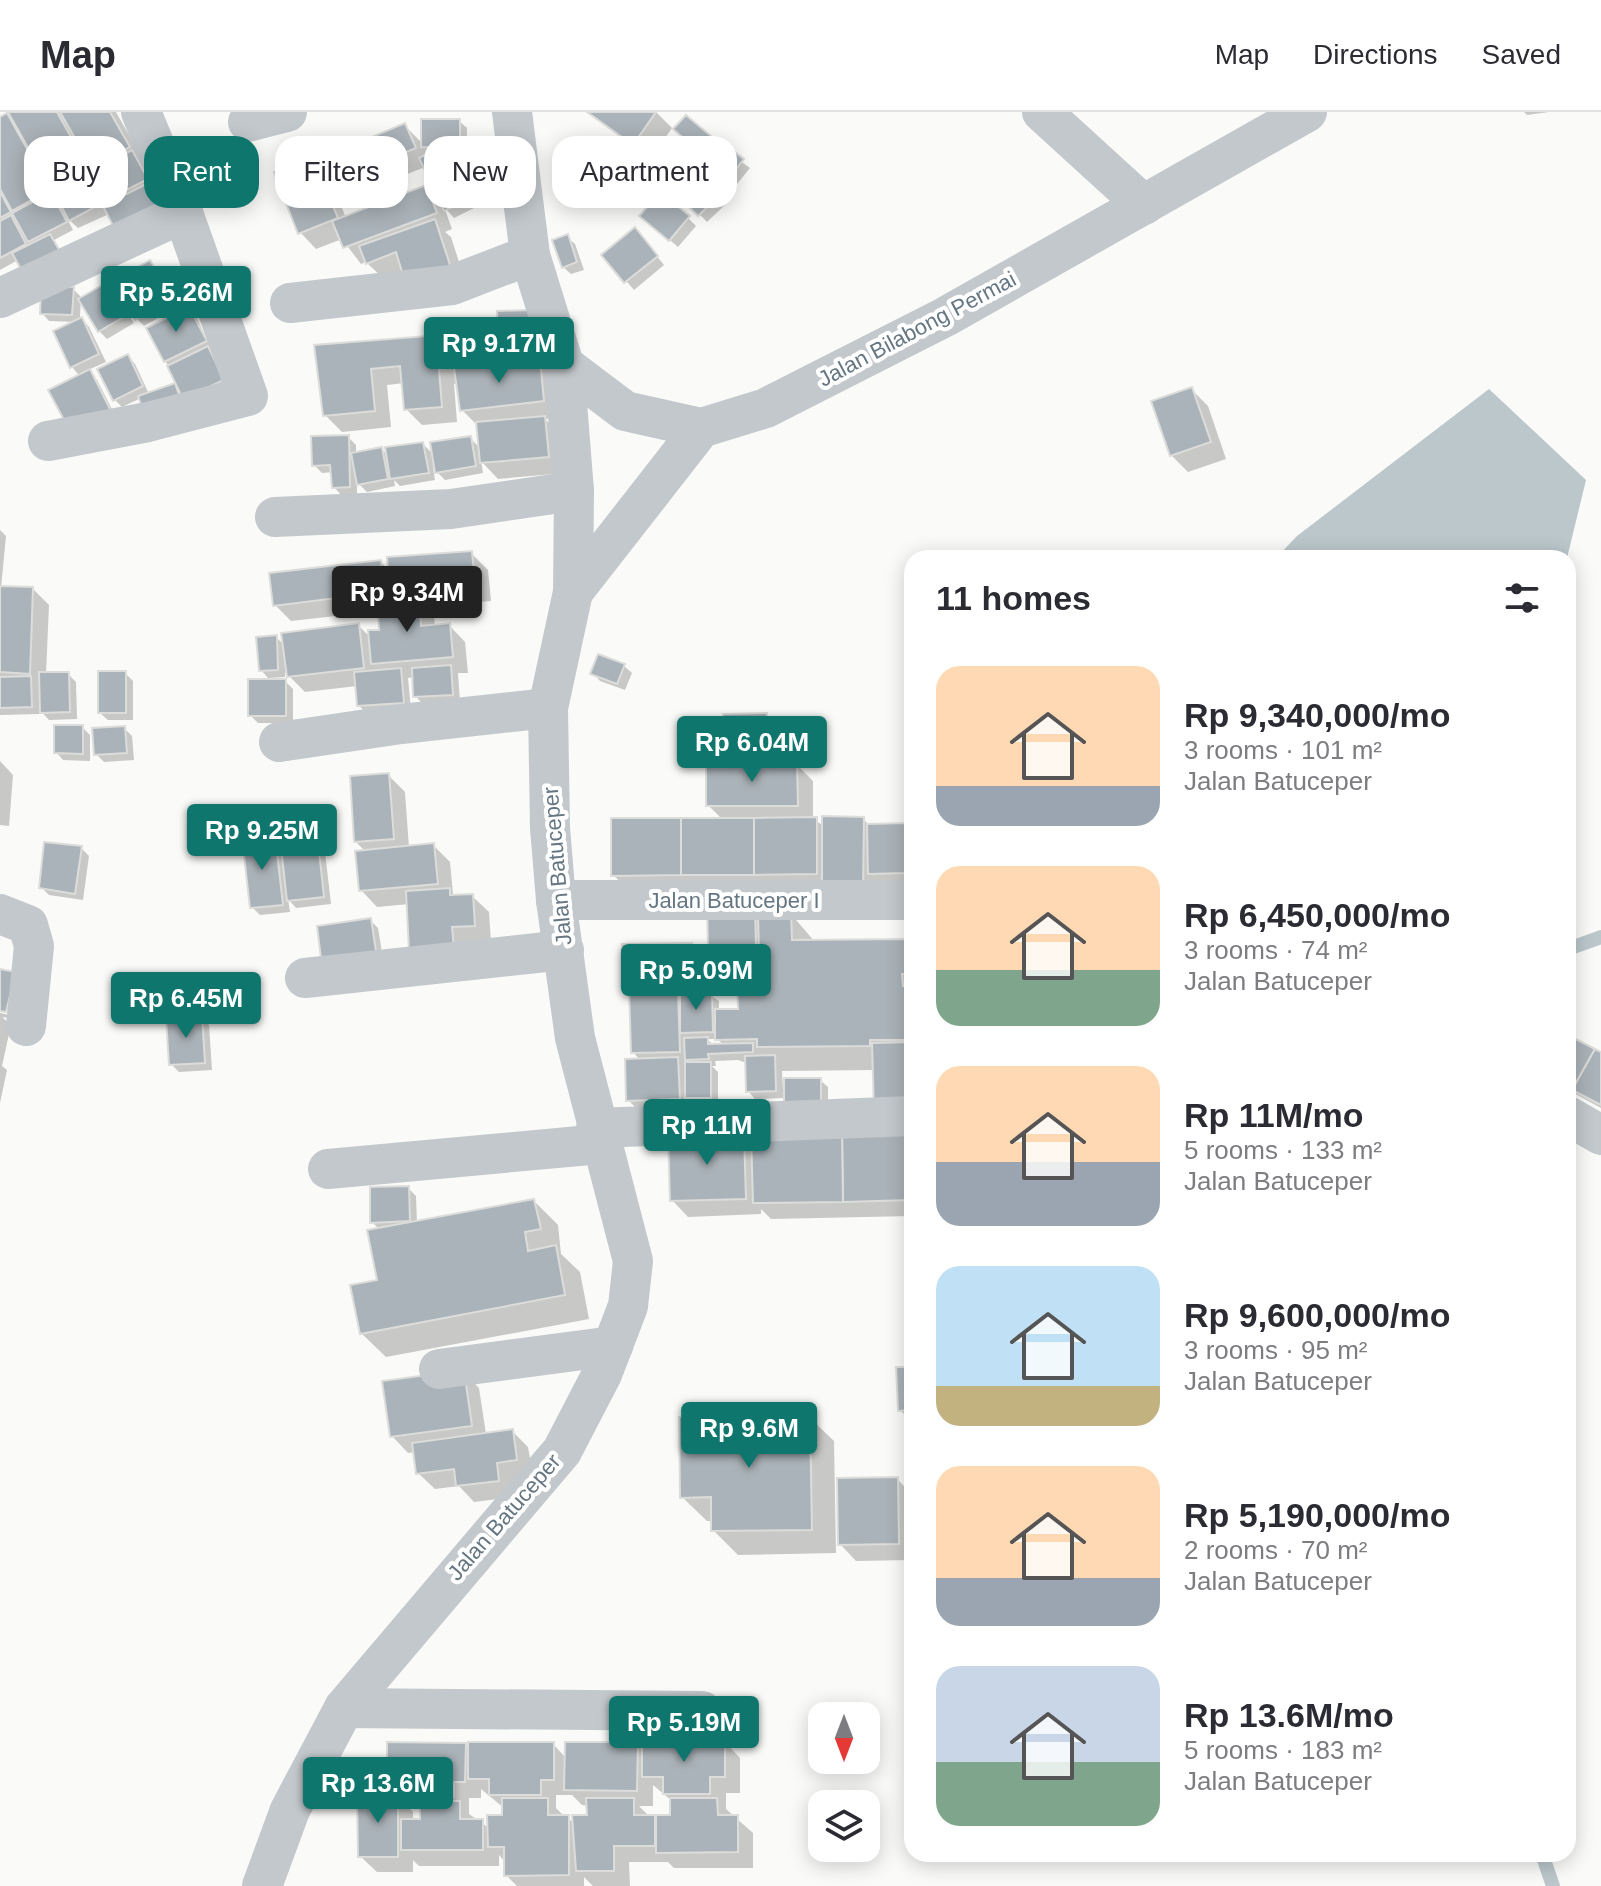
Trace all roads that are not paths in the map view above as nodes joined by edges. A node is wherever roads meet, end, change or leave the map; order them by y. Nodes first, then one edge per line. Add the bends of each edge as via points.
1 (141, 112) edge
2 (287, 112) edge
3 (512, 112) edge
4 (1042, 112) edge
5 (1307, 112) edge
6 (248, 122) dead end
7 (1144, 205) junction
8 (183, 213) junction
9 (530, 255) junction
10 (0, 298) edge
11 (290, 303) dead end
12 (564, 365) junction
13 (701, 428) junction
14 (48, 441) dead end
15 (574, 491) junction
16 (275, 517) dead end
17 (573, 592) junction
18 (548, 708) junction
19 (279, 742) dead end
20 (556, 900) junction
21 (904, 900) edge
22 (0, 914) edge
23 (564, 950) junction
24 (305, 978) dead end
25 (26, 1026) dead end
26 (904, 1117) edge
27 (1576, 1121) edge
28 (1601, 1135) edge
29 (598, 1136) junction
30 (328, 1169) dead end
31 (613, 1346) junction
32 (439, 1369) dead end
33 (344, 1708) junction
34 (702, 1711) dead end
35 (262, 1886) edge

1 - 8 street
2 - 6 street
3 - 9 street
4 - 7 street
5 - 7 street, Jalan Bilabong Permai
7 - 13 street, Jalan Bilabong Permai via 945,317 766,408
8 - 10 street
8 - 14 street via 248,396
9 - 11 street via 452,285
9 - 12 street
12 - 13 street via 625,411
12 - 15 street
13 - 17 street
15 - 16 street via 451,509
15 - 17 street
17 - 18 street, Jalan Batuceper
18 - 19 street
18 - 20 street, Jalan Batuceper
20 - 21 street, Jalan Batuceper I
20 - 23 street, Jalan Batuceper
22 - 25 street via 28,925 34,946
23 - 24 street
23 - 29 street, Jalan Batuceper via 575,1038
26 - 29 street
27 - 28 street
29 - 30 street
29 - 31 street, Jalan Batuceper via 614,1178 633,1261 628,1306
31 - 32 street
31 - 33 street, Jalan Batuceper via 562,1451
33 - 34 street
33 - 35 street, Jalan Batuceper via 290,1810

